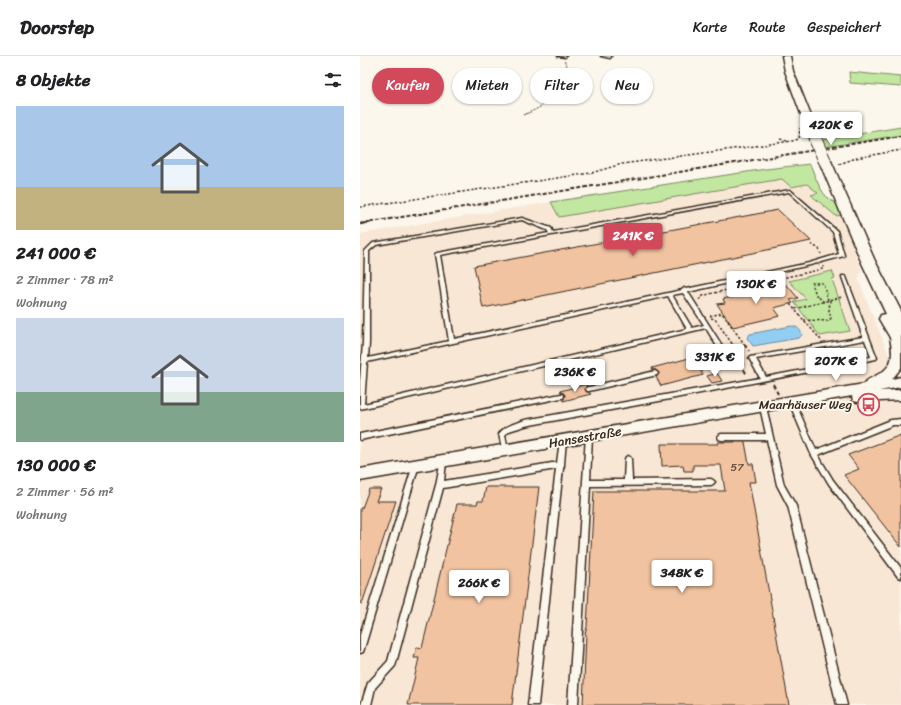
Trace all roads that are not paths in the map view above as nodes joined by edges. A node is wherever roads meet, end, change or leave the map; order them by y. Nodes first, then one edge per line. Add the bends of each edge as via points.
1 (559, 56) edge
2 (565, 56) edge
3 (602, 56) edge
4 (610, 56) edge
5 (786, 56) edge
6 (552, 233) junction
7 (844, 277) dead end
8 (684, 290) junction
9 (669, 294) junction
10 (707, 326) junction
11 (691, 330) junction
12 (899, 334) edge
13 (866, 338) junction
14 (452, 342) junction
15 (364, 361) junction
16 (696, 363) dead end
17 (655, 373) dead end
18 (764, 379) junction
19 (901, 382) edge
20 (589, 389) dead end
21 (865, 389) junction
22 (901, 395) edge
23 (561, 396) dead end
24 (811, 399) junction
25 (792, 402) junction
26 (361, 406) edge
27 (763, 407) junction
28 (901, 422) edge
29 (589, 436) junction
30 (721, 436) dead end
31 (360, 437) edge
32 (769, 437) junction
33 (564, 440) junction
34 (505, 451) junction
35 (814, 454) junction
36 (628, 459) dead end
37 (443, 461) junction
38 (416, 466) junction
39 (561, 466) junction
40 (360, 475) edge
41 (711, 482) dead end
42 (586, 483) junction
43 (628, 483) junction
44 (440, 485) junction
45 (901, 574) edge
46 (360, 649) edge
47 (366, 705) edge
48 (534, 705) edge
49 (573, 705) edge
50 (842, 705) edge

1 - 2 lane
3 - 4 lane
5 - 12 main road, bridge via 789,71 816,141 868,261 878,298
6 - 8 lane via 790,191 835,232 842,255
6 - 14 lane via 437,254
6 - 15 lane via 549,229 522,219 371,246 368,251
7 - 13 lane
8 - 9 lane
8 - 10 lane
9 - 11 lane
9 - 14 lane
10 - 11 lane
10 - 16 lane via 726,356
11 - 26 lane
12 - 21 street, Hansestraße via 899,362 892,373 876,380
13 - 18 lane via 874,358
13 - 18 lane via 752,358
14 - 15 lane
15 - 26 lane
17 - 20 lane
18 - 34 lane via 525,423 507,429 502,434
19 - 21 street, Hansestraße
21 - 24 street, Hansestraße
22 - 24 street, Hansestraße
23 - 31 lane
24 - 25 street, Hansestraße
25 - 27 street, Hansestraße
25 - 35 lane
27 - 29 street, Hansestraße
27 - 32 lane
28 - 35 lane via 893,422
29 - 33 street, Hansestraße
29 - 42 lane
30 - 32 lane
32 - 50 lane via 781,485 792,506
33 - 34 street, Hansestraße
33 - 39 lane
34 - 37 street, Hansestraße
35 - 45 lane via 831,482
36 - 43 lane
37 - 38 street, Hansestraße
37 - 44 lane
38 - 40 street, Hansestraße
38 - 46 lane
39 - 44 lane
39 - 48 lane
41 - 43 lane
42 - 43 lane
42 - 49 lane
44 - 47 lane via 392,663 372,686

